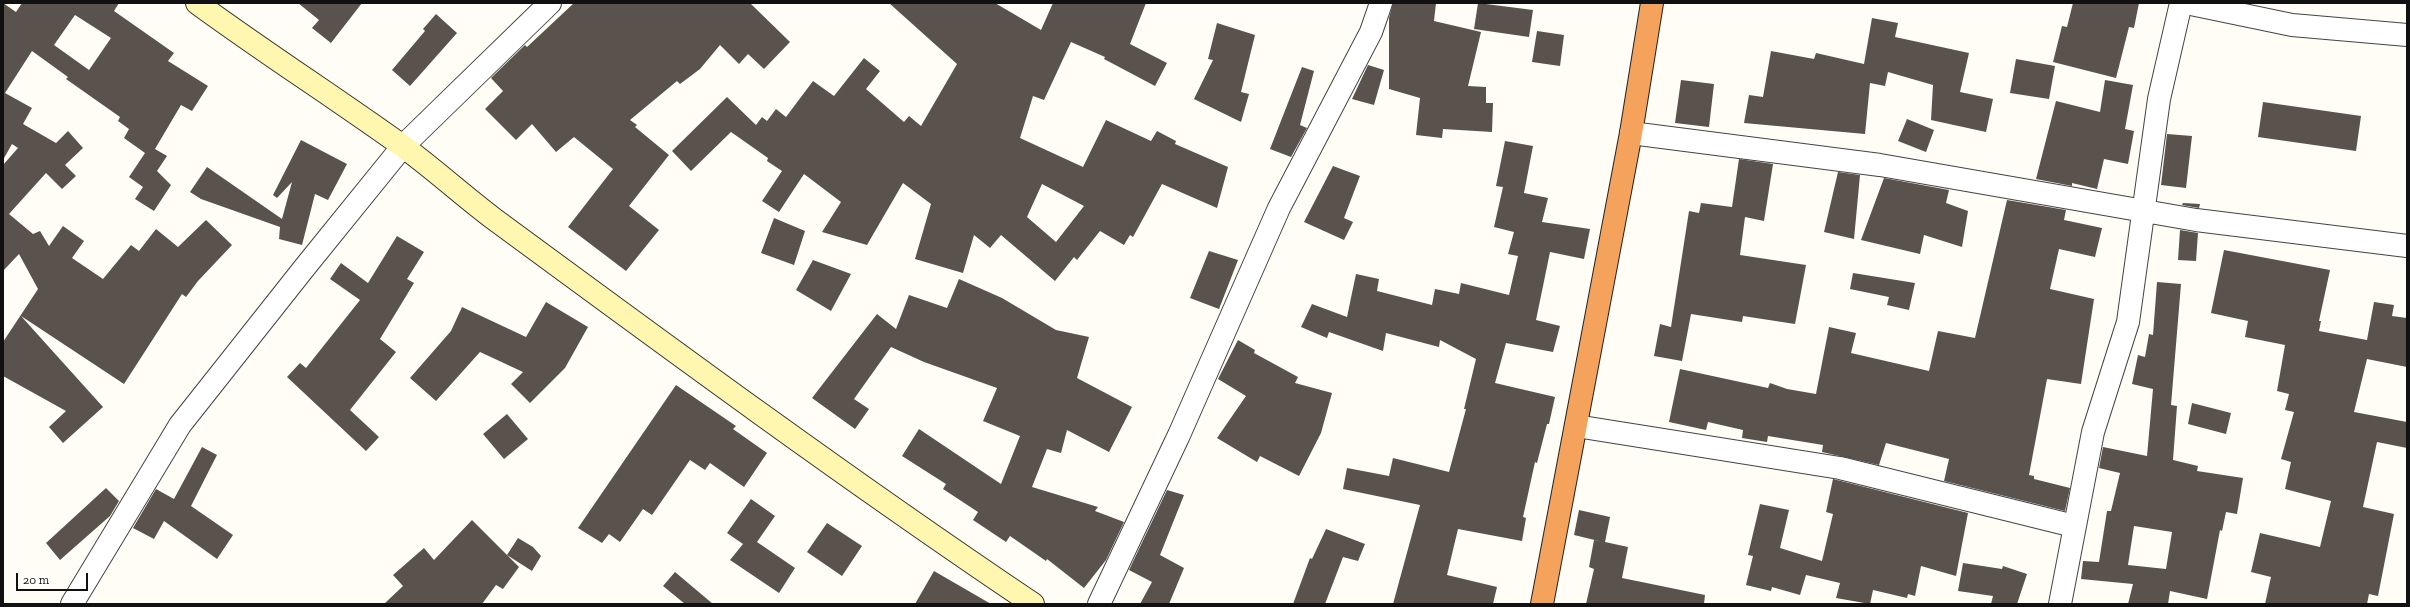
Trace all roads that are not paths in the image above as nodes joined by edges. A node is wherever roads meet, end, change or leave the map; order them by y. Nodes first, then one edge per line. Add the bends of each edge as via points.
1 (198, 3) edge
2 (550, 3) edge
3 (1381, 3) edge
4 (1652, 3) edge
5 (2181, 3) edge
6 (2186, 3) edge
7 (2407, 35) edge
8 (1631, 133) junction
9 (403, 146) junction
10 (2142, 210) junction
11 (2407, 246) edge
12 (1576, 426) junction
13 (2074, 526) junction
14 (72, 604) edge
15 (1033, 604) edge
16 (1099, 604) edge
17 (1542, 604) edge
18 (2060, 604) edge

1 - 9 main road via 261,50
2 - 9 street
3 - 16 street via 1371,32 1279,208 1179,435
4 - 8 highway
5 - 10 street via 2159,99
6 - 7 street via 2292,25
8 - 10 street via 1873,164
8 - 12 highway
9 - 14 street via 180,425
9 - 15 main road via 477,206 681,356 934,538
10 - 11 street via 2196,220
10 - 13 street via 2128,322 2093,432
12 - 13 street via 1840,468
12 - 17 highway
13 - 18 street

